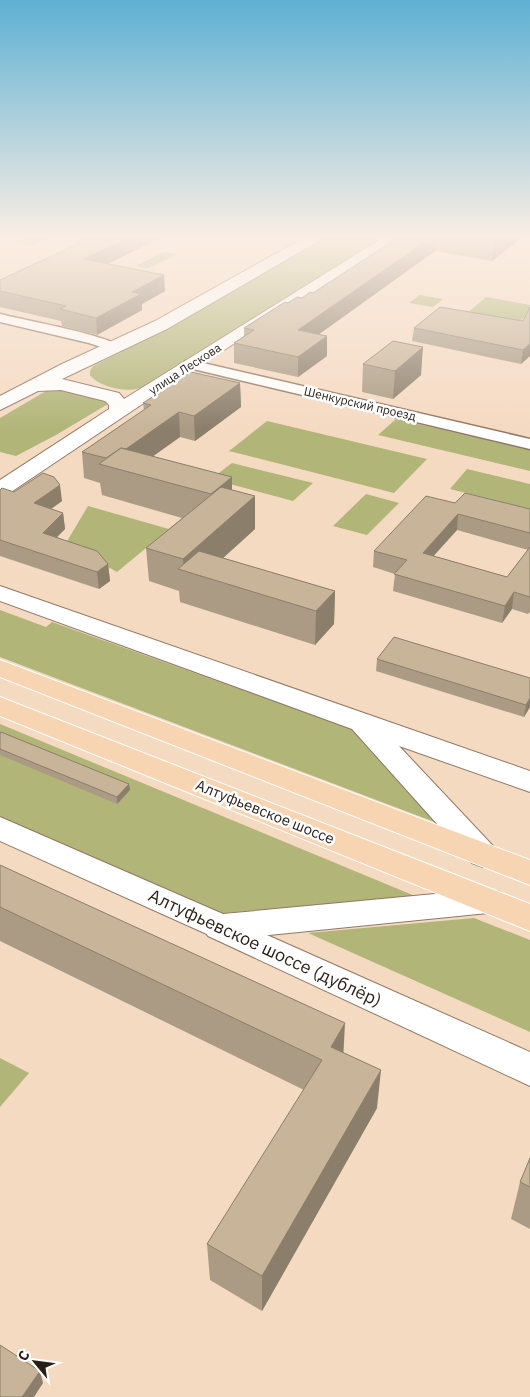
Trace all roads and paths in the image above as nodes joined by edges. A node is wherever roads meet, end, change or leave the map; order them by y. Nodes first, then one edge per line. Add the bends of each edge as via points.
1 (205, 300) edge
2 (292, 300) edge
3 (0, 318) edge
4 (113, 347) junction
5 (190, 364) junction
6 (68, 368) junction
7 (32, 386) junction
8 (153, 389) junction
9 (0, 404) edge
10 (118, 413) junction
11 (530, 444) edge
12 (0, 489) edge
13 (0, 593) edge
14 (0, 668) edge
15 (0, 706) edge
16 (361, 721) junction
17 (530, 782) edge
18 (0, 828) edge
19 (483, 854) junction
20 (530, 872) edge
21 (488, 901) junction
22 (530, 918) edge
23 (220, 927) junction
24 (530, 1070) edge

1 - 4 main road
2 - 5 main road, улица Лескова
3 - 4 street
4 - 6 main road
5 - 8 main road, улица Лескова
5 - 11 street, Шенкурский проезд
6 - 7 main road
6 - 8 main road via 70,375 79,381 120,392 137,393
7 - 9 main road
7 - 10 main road via 61,384 112,397 119,404
8 - 10 main road, улица Лескова
10 - 12 main road, улица Лескова
13 - 16 main road
14 - 19 main road
15 - 21 main road, Алтуфьевское шоссе
16 - 17 main road
16 - 19 main road
18 - 23 main road, Алтуфьевское шоссе (дублёр)
19 - 20 main road
21 - 22 main road, Алтуфьевское шоссе
21 - 23 main road
23 - 24 main road, Алтуфьевское шоссе (дублёр)

